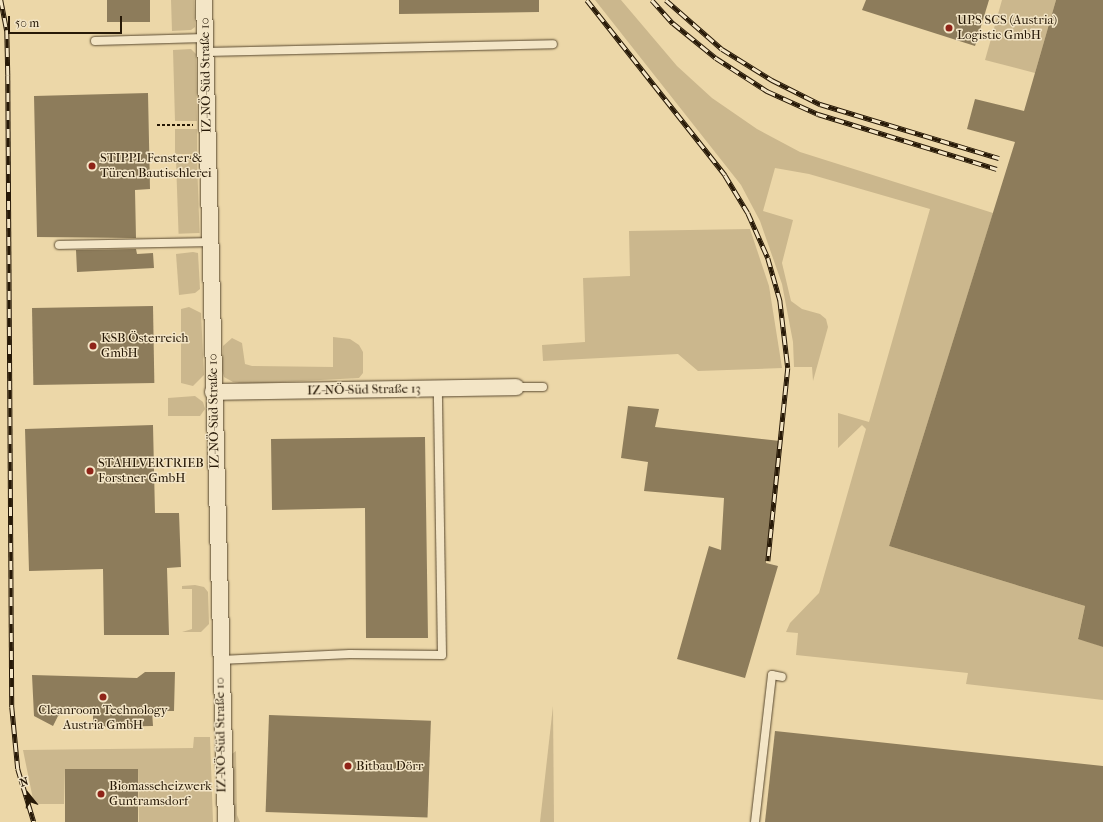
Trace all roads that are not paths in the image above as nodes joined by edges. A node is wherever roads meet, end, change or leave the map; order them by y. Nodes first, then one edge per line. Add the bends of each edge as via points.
1 (204, 0) edge
2 (95, 41) dead end
3 (552, 44) dead end
4 (205, 45) junction
5 (210, 242) junction
6 (59, 245) dead end
7 (516, 387) joint
8 (543, 387) dead end
9 (438, 388) junction
10 (214, 392) junction
11 (220, 660) junction
12 (782, 677) dead end
13 (226, 822) edge
14 (755, 822) edge

1 - 4 street, IZ-NÖ-Süd Straße 10
2 - 4 lane
3 - 4 lane
4 - 5 street, IZ-NÖ-Süd Straße 10
5 - 6 lane
5 - 10 street, IZ-NÖ-Süd Straße 10
7 - 8 lane
7 - 9 street, IZ-NÖ-Süd Straße 13
9 - 10 street, IZ-NÖ-Süd Straße 13
9 - 11 lane via 442,655 350,654
10 - 11 street, IZ-NÖ-Süd Straße 10
11 - 13 street, IZ-NÖ-Süd Straße 10
12 - 14 lane via 772,675

